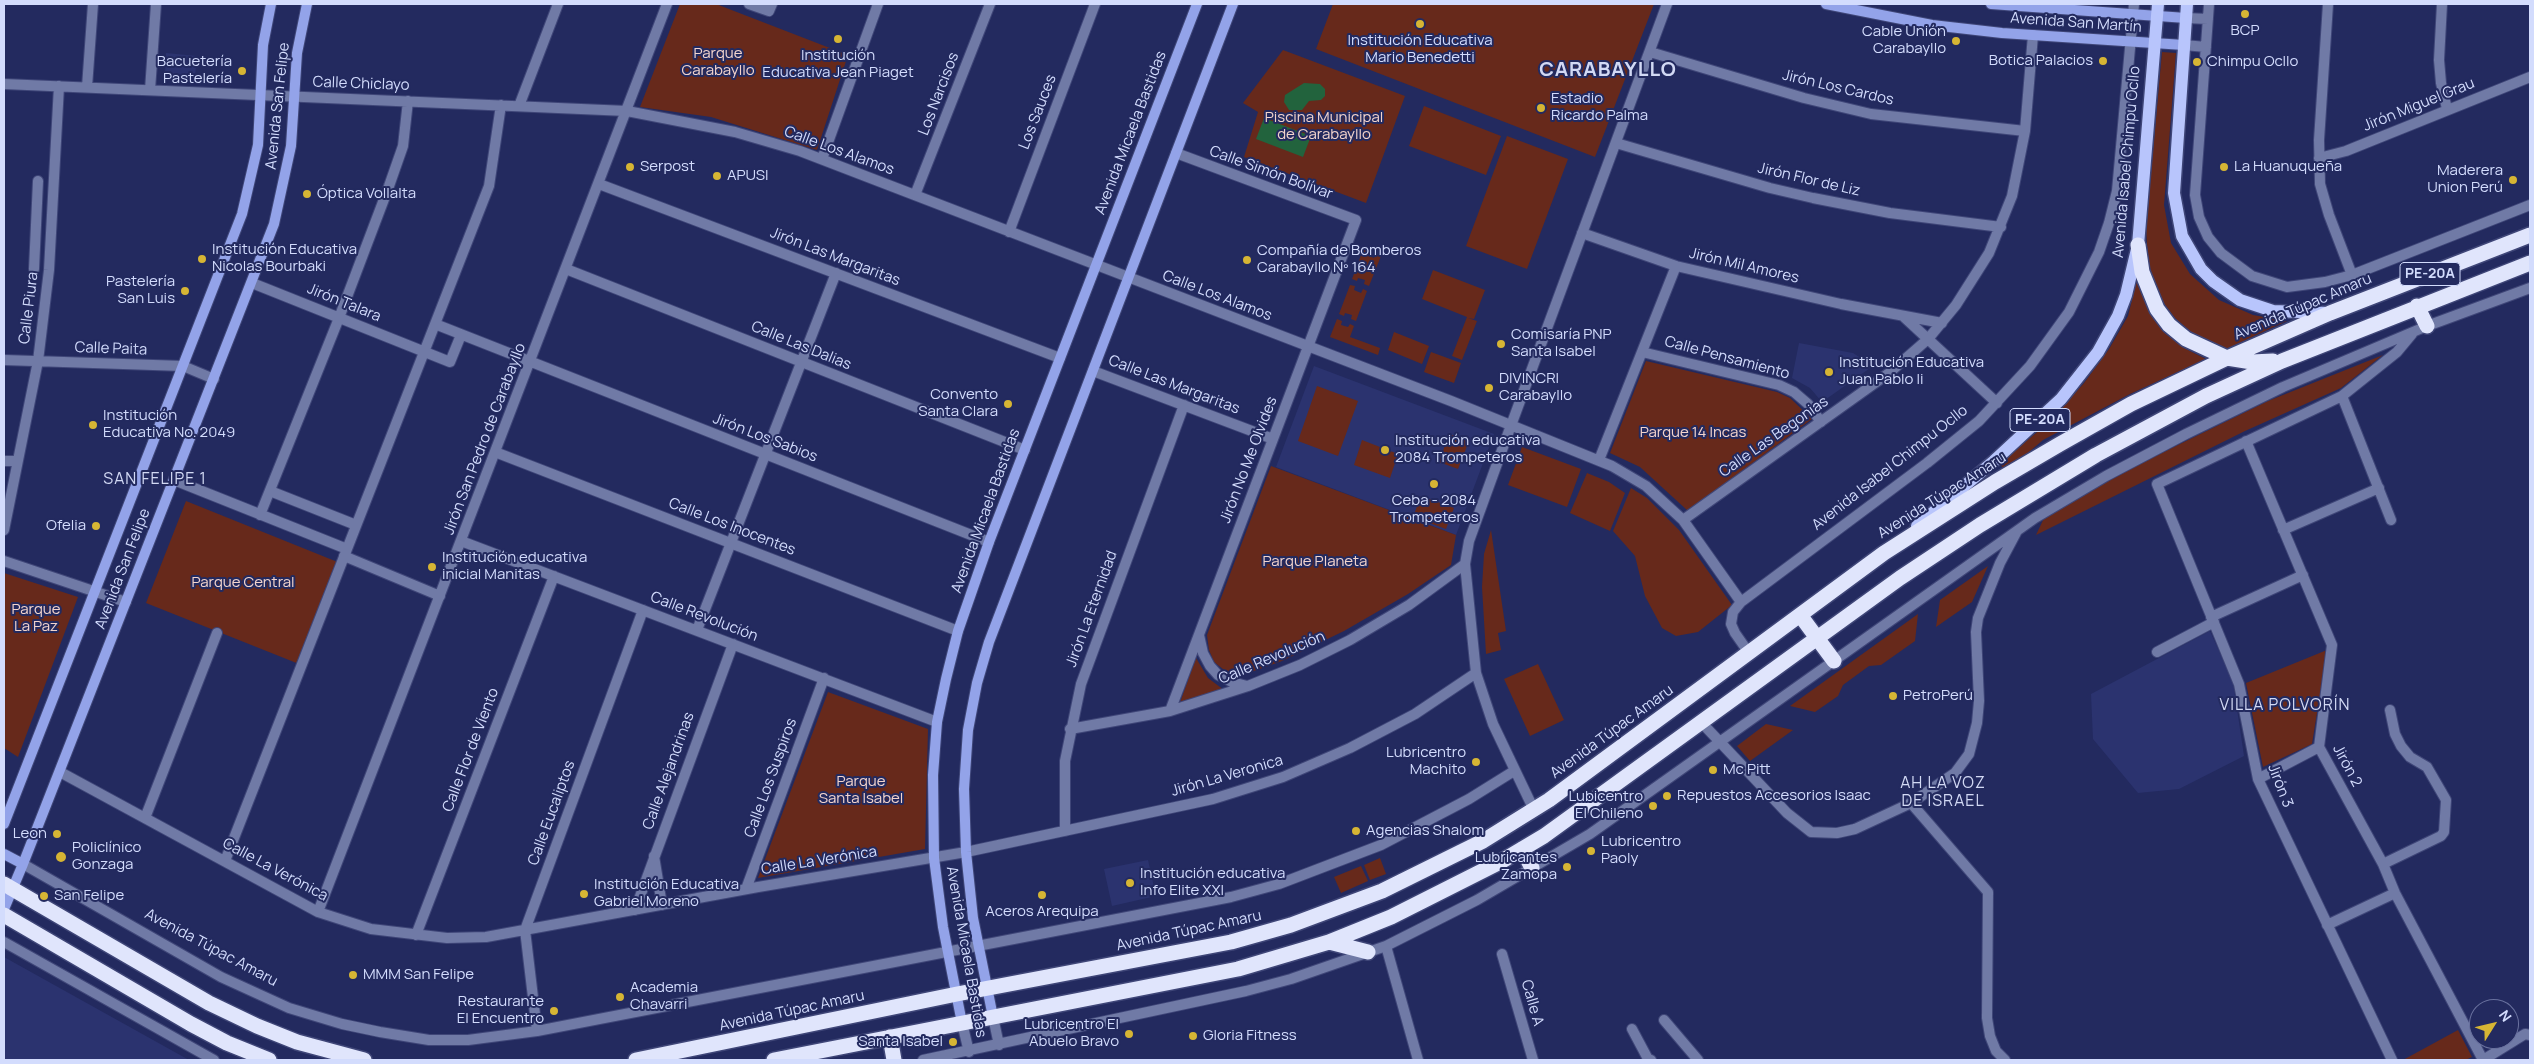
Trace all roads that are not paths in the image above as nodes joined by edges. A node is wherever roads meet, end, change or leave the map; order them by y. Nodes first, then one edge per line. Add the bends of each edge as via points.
1 (93, 4) edge
2 (156, 4) edge
3 (271, 4) edge
4 (307, 4) edge
5 (558, 4) edge
6 (667, 4) edge
7 (750, 4) edge
8 (772, 4) edge
9 (878, 4) edge
10 (990, 4) edge
11 (1094, 4) edge
12 (1197, 4) edge
13 (1233, 4) edge
14 (1667, 4) edge
15 (1826, 4) edge
16 (1991, 4) edge
17 (2187, 4) edge
18 (2209, 4) edge
19 (2328, 4) edge
20 (2442, 4) edge
21 (2134, 9) edge
22 (2157, 10) edge
23 (2186, 18) junction
24 (2208, 19) junction
25 (2033, 35) junction
26 (2132, 42) junction
27 (2155, 44) junction
28 (2184, 45) junction
29 (2206, 47) junction
30 (1650, 52) junction
31 (2530, 77) edge
32 (4, 84) edge
33 (59, 86) junction
34 (87, 87) junction
35 (150, 90) junction
36 (261, 95) junction
37 (294, 96) junction
38 (408, 101) junction
39 (501, 105) junction
40 (519, 106) junction
41 (2447, 109) junction
42 (627, 111) junction
43 (2025, 131) junction
44 (1616, 142) junction
45 (1176, 153) junction
46 (2318, 158) junction
47 (822, 159) junction
48 (38, 181) dead end
49 (599, 184) junction
50 (915, 195) junction
51 (2530, 205) edge
52 (1356, 220) joint
53 (2001, 227) junction
54 (1009, 232) junction
55 (1582, 233) junction
56 (2530, 235) edge
57 (2138, 245) junction
58 (2530, 263) edge
59 (1096, 265) junction
60 (1676, 266) junction
61 (34, 269) dead end
62 (566, 269) junction
63 (836, 273) junction
64 (2352, 275) junction
65 (1128, 278) junction
66 (252, 283) junction
67 (2530, 288) edge
68 (2417, 306) junction
69 (2335, 311) junction
70 (1902, 316) junction
71 (340, 318) junction
72 (1942, 323) junction
73 (435, 324) junction
74 (2421, 329) junction
75 (2350, 333) junction
76 (461, 335) junction
77 (1928, 339) junction
78 (1308, 347) junction
79 (424, 351) junction
80 (1642, 352) junction
81 (1060, 358) junction
82 (2227, 358) junction
83 (4, 360) edge
84 (2282, 360) junction
85 (38, 361) junction
86 (530, 362) junction
87 (802, 362) junction
88 (183, 366) junction
89 (1093, 371) junction
90 (214, 379) junction
91 (2342, 396) junction
92 (1997, 403) junction
93 (1184, 405) junction
94 (1821, 422) junction
95 (1511, 426) junction
96 (1273, 439) junction
97 (2246, 441) junction
98 (1025, 450) junction
99 (495, 452) junction
100 (766, 454) junction
101 (4, 460) edge
102 (1599, 460) junction
103 (17, 461) junction
104 (174, 480) junction
105 (2378, 488) junction
106 (270, 491) junction
107 (260, 515) junction
108 (1683, 520) junction
109 (2391, 520) dead end
110 (356, 525) junction
111 (4, 530) edge
112 (2018, 530) junction
113 (2283, 530) junction
114 (461, 541) junction
115 (989, 542) junction
116 (731, 543) junction
117 (346, 553) junction
118 (1884, 553) junction
119 (4, 561) edge
120 (1465, 564) junction
121 (2303, 575) junction
122 (554, 576) junction
123 (95, 591) junction
124 (440, 596) junction
125 (126, 602) junction
126 (1741, 602) junction
127 (643, 610) junction
128 (1800, 615) junction
129 (2213, 619) junction
130 (697, 630) junction
131 (958, 631) junction
132 (217, 634) dead end
133 (1199, 635) junction
134 (1817, 638) junction
135 (733, 644) junction
136 (2157, 652) dead end
137 (1749, 653) junction
138 (1834, 661) junction
139 (1476, 673) junction
140 (824, 678) junction
141 (1248, 686) junction
142 (2390, 710) dead end
143 (1170, 711) junction
144 (937, 722) junction
145 (1701, 722) junction
146 (1070, 729) junction
147 (1719, 743) junction
148 (2319, 748) junction
149 (1514, 771) junction
150 (60, 772) junction
151 (2258, 779) junction
152 (1912, 803) junction
153 (1534, 810) junction
154 (145, 818) junction
155 (4, 824) edge
156 (1065, 831) junction
157 (1522, 849) junction
158 (966, 852) junction
159 (4, 854) edge
160 (654, 855) junction
161 (934, 858) junction
162 (225, 861) junction
163 (23, 864) junction
164 (2383, 864) junction
165 (1532, 868) junction
166 (8, 887) edge
167 (746, 889) junction
168 (2395, 893) junction
169 (662, 905) junction
170 (4, 909) edge
171 (635, 910) junction
172 (318, 912) junction
173 (4, 915) edge
174 (2327, 925) junction
175 (525, 930) junction
176 (416, 935) junction
177 (4, 942) edge
178 (1329, 942) junction
179 (978, 946) junction
180 (1386, 946) junction
181 (1368, 952) junction
182 (948, 953) junction
183 (1502, 954) dead end
184 (987, 988) junction
185 (957, 994) junction
186 (993, 1017) junction
187 (1664, 1020) dead end
188 (962, 1023) junction
189 (1632, 1029) dead end
190 (537, 1031) junction
191 (2530, 1035) edge
192 (890, 1037) junction
193 (999, 1045) junction
194 (969, 1052) junction
195 (214, 1060) edge
196 (268, 1060) edge
197 (364, 1060) edge
198 (636, 1060) edge
199 (774, 1060) edge
200 (894, 1060) edge
201 (923, 1060) edge
202 (1418, 1060) edge
203 (1532, 1060) edge
204 (1651, 1060) edge
205 (1698, 1060) edge
206 (2005, 1060) edge
207 (2392, 1060) edge
208 (2483, 1060) edge

1 - 34 street
2 - 35 street
3 - 36 main road, Avenida San Felipe via 263,45
4 - 37 main road, Avenida San Felipe via 297,53
5 - 40 street
6 - 42 street, Jirón San Pedro de Carabayllo
7 - 8 street via 770,11
9 - 47 street
10 - 50 street, Los Narcisos
11 - 54 street, Los Sauces
12 - 59 main road, Avenida Micaela Bastidas
13 - 45 main road, Avenida Micaela Bastidas
14 - 30 street
15 - 25 main road, Avenida San Martín via 1932,25
16 - 21 main road, Avenida San Martín
17 - 23 main road, PE-20A
18 - 24 street
19 - 46 street
20 - 41 street via 2439,60
21 - 22 main road, Avenida San Martín
21 - 26 street, Avenida Isabel Chimpu Ocllo
22 - 23 main road, Avenida San Martín
22 - 27 main road, Avenida Isabel Chimpu Ocllo / PE-20A
23 - 24 street, Avenida San Martín
23 - 28 main road, PE-20A
24 - 29 street
25 - 26 main road, Avenida San Martín
25 - 43 street, Calle Las Begonias
26 - 27 main road, Avenida San Martín
26 - 92 street, Avenida Isabel Chimpu Ocllo via 2117,191 2104,237 2069,312 2030,366
27 - 28 main road, Avenida San Martín
27 - 57 main road, Avenida Isabel Chimpu Ocllo / PE-20A
28 - 29 street, Avenida San Martín
28 - 69 main road, PE-20A via 2174,193 2182,236 2190,254 2212,281 2256,307 2293,313
29 - 64 street via 2195,195 2199,217 2208,237 2221,254 2238,267 2271,284 2305,286
30 - 43 street, Jirón Los Cardos via 1804,98 1872,114
30 - 44 street
31 - 41 street, Jirón Miguel Grau
32 - 33 street, Calle Chiclayo
33 - 34 street, Calle Chiclayo
33 - 85 street, Calle Piura via 49,270
34 - 35 street, Calle Chiclayo
35 - 36 street, Calle Chiclayo
36 - 37 street, Calle Chiclayo
36 - 88 main road, Avenida San Felipe via 258,145 249,192
37 - 38 street, Calle Chiclayo
37 - 66 main road, Avenida San Felipe via 286,176 274,224
38 - 39 street, Calle Chiclayo
38 - 71 street via 403,146
39 - 40 street, Calle Chiclayo
39 - 73 street via 489,186
40 - 42 street, Calle Chiclayo
41 - 46 street, Jirón Miguel Grau via 2346,151
42 - 47 street, Calle Los Alamos via 735,132
42 - 49 street, Jirón San Pedro de Carabayllo
43 - 53 street, Calle Las Begonias via 2012,196
44 - 53 street, Jirón Flor de Liz via 1813,198 1890,213
44 - 55 street
45 - 52 street, Calle Simón Bolívar
45 - 65 main road, Avenida Micaela Bastidas
46 - 64 street via 2320,184 2329,215
47 - 50 street, Calle Los Alamos
48 - 61 street
49 - 62 street, Jirón San Pedro de Carabayllo
49 - 63 street, Jirón Las Margaritas
50 - 54 street, Calle Los Alamos
51 - 64 street, Avenida Túpac Amaru
52 - 78 street, Jirón No Me Olvides
53 - 72 street, Calle Las Begonias via 1973,280
54 - 59 street, Calle Los Alamos
55 - 60 street, Jirón Mil Amores
55 - 95 street
56 - 69 highway, Avenida Túpac Amaru / PE-20A
57 - 82 highway via 2148,290 2169,325 2186,339
57 - 118 main road, Avenida Isabel Chimpu Ocllo / PE-20A via 2118,316 2082,374 2034,425
58 - 68 highway, PE-20A
59 - 65 street, Calle Los Alamos
59 - 81 main road, Avenida Micaela Bastidas
60 - 70 street, Jirón Mil Amores
60 - 80 street
62 - 86 street, Jirón San Pedro de Carabayllo
62 - 87 street, Calle Las Dalias
63 - 81 street, Jirón Las Margaritas
63 - 87 street
65 - 78 street, Calle Los Alamos
65 - 89 main road, Avenida Micaela Bastidas
66 - 71 street, Jirón Talara
66 - 90 main road, Avenida San Felipe
67 - 74 street
68 - 74 highway
68 - 75 highway, PE-20A
69 - 75 highway
69 - 82 highway, Avenida Túpac Amaru / PE-20A
70 - 72 street, Jirón Mil Amores
70 - 77 street, Jirón Mil Amores
71 - 79 street, Jirón Talara
71 - 106 street
72 - 77 street, Calle Las Begonias
73 - 76 street, Jirón Los Sabios
73 - 79 street
74 - 91 street
74 - 112 street via 2283,387 2194,430 2106,476
75 - 84 highway, PE-20A
76 - 79 street, Jirón Talara via 450,362
76 - 86 street, Jirón Los Sabios
77 - 92 street, Jirón Mil Amores
77 - 94 street, Calle Las Begonias via 1889,374
78 - 95 street, Calle Los Alamos
78 - 96 street, Jirón No Me Olvides
79 - 110 street
80 - 94 street, Calle Pensamiento via 1779,385 1808,404
80 - 102 street
81 - 98 main road, Avenida Micaela Bastidas
82 - 84 highway via 2252,362
82 - 118 highway, Avenida Túpac Amaru / PE-20A via 2131,404 2067,440
83 - 85 street, Calle Paita
84 - 134 highway via 2206,396 2048,483 1900,578
85 - 88 street, Calle Paita
85 - 103 street, Calle Piura
86 - 99 street, Jirón San Pedro de Carabayllo
86 - 100 street, Jirón Los Sabios
87 - 98 street, Calle Las Dalias
87 - 100 street
88 - 90 street, Calle Paita
88 - 123 main road, Avenida San Felipe
89 - 93 street, Calle Las Margaritas
89 - 158 main road, Avenida Micaela Bastidas via 989,642 977,683 968,730 964,789
90 - 104 main road, Avenida San Felipe
91 - 97 street
91 - 105 street
92 - 126 street, Avenida Isabel Chimpu Ocllo via 1927,463
93 - 96 street, Calle Las Margaritas
93 - 146 street, Jirón La Eternidad via 1095,644
94 - 108 street, Calle Las Begonias
95 - 102 street, Calle Los Alamos
95 - 120 street via 1469,541
96 - 133 street, Jirón No Me Olvides
97 - 113 street, Jirón 2
97 - 129 street, Jirón 3 via 2157,484
98 - 115 main road, Avenida Micaela Bastidas
99 - 114 street, Jirón San Pedro de Carabayllo
99 - 116 street, Calle Los Inocentes
100 - 115 street, Jirón Los Sabios
100 - 116 street
101 - 103 street
102 - 108 street, Calle Los Alamos via 1646,486
103 - 111 street, Calle Piura
104 - 107 street
104 - 125 main road, Avenida San Felipe
105 - 109 street
105 - 113 street
106 - 107 street
106 - 110 street
107 - 117 street
108 - 126 street, Calle Los Alamos
110 - 117 street
112 - 138 street
112 - 152 street via 2000,563 1978,618 1979,701 1969,754 1955,773
113 - 121 street, Jirón 2
114 - 122 street, Calle Revolución
114 - 124 street, Jirón San Pedro de Carabayllo
115 - 131 main road, Avenida Micaela Bastidas
116 - 130 street
116 - 131 street, Calle Los Inocentes
117 - 124 street
117 - 162 street
118 - 128 highway, Avenida Túpac Amaru
119 - 123 street
120 - 139 street
120 - 141 street, Calle Revolución via 1410,605 1350,640
121 - 129 street
121 - 148 street, Jirón 2 via 2332,645
122 - 127 street, Calle Revolución
122 - 176 street, Calle Flor de Viento
123 - 125 street
123 - 155 main road, Avenida San Felipe
124 - 172 street, Jirón San Pedro de Carabayllo
125 - 150 main road, Avenida San Felipe
126 - 137 street, Avenida Isabel Chimpu Ocllo via 1733,612 1731,624
127 - 130 street, Calle Revolución
127 - 175 street, Calle Eucaliptos
128 - 134 highway
128 - 137 highway, Avenida Túpac Amaru
129 - 136 street
129 - 151 street, Jirón 3 via 2239,684
130 - 135 street, Calle Revolución
131 - 144 main road, Avenida Micaela Bastidas
132 - 154 street
133 - 141 street via 1203,653 1218,675
133 - 143 street, Jirón No Me Olvides
134 - 138 highway
134 - 145 highway
135 - 140 street, Calle Revolución
135 - 160 street, Calle Alejandrinas
137 - 153 highway, Avenida Túpac Amaru
138 - 147 street
139 - 149 street via 1493,724
139 - 156 street, Jirón La Veronica via 1415,714 1350,748 1283,777 1213,800
140 - 144 street, Calle Revolución
140 - 167 street, Calle Los Suspiros
141 - 143 street, Calle Revolución
142 - 164 street via 2401,746 2410,757 2427,767 2446,800 2441,836
143 - 146 street, Calle Revolución
144 - 161 main road, Avenida Micaela Bastidas via 933,775
145 - 147 street
145 - 157 highway
146 - 156 street, Jirón La Eternidad via 1065,761
147 - 152 street via 1787,813 1811,832 1837,833 1854,829
147 - 165 street via 1590,834
148 - 151 street
148 - 164 street, Jirón 2
149 - 153 street
149 - 179 street, Avenida Túpac Amaru via 1461,804 1381,845 1279,884 1231,897
150 - 154 street, Calle La Verónica
150 - 163 main road, Avenida San Felipe
151 - 174 street, Jirón 3
152 - 206 street via 1988,892 1987,1018 1996,1051
153 - 184 highway, Avenida Túpac Amaru via 1433,868 1292,925 1232,942
154 - 162 street, Calle La Verónica
156 - 158 street, Jirón La Veronica
157 - 165 highway
157 - 178 highway via 1400,913
158 - 161 street, Calle La Verónica
158 - 179 main road, Avenida Micaela Bastidas
159 - 163 main road, Avenida Túpac Amaru
160 - 169 street
160 - 171 street, Calle Alejandrinas
161 - 167 street, Calle La Verónica
161 - 182 main road, Avenida Micaela Bastidas
162 - 172 street, Calle La Verónica
163 - 166 main road, Avenida San Felipe
163 - 190 street, Avenida Túpac Amaru via 222,977 289,1008 342,1024 429,1040 468,1040
164 - 168 street, Jirón 2
165 - 180 street
166 - 170 main road, Avenida San Felipe
166 - 197 highway via 209,1003 298,1042
167 - 169 street, Calle La Verónica
168 - 174 street
168 - 208 street, Jirón 2
169 - 171 street, Calle La Verónica
171 - 175 street, Calle La Verónica
172 - 176 street, Calle La Verónica via 371,929
173 - 196 highway via 191,1024
174 - 207 street, Jirón 3
175 - 176 street, Calle La Verónica via 486,937
175 - 190 street, Calle Eucaliptos
177 - 195 street
178 - 181 highway
178 - 186 highway via 1238,968
179 - 182 street, Avenida Túpac Amaru
179 - 184 main road, Avenida Micaela Bastidas
180 - 181 street
180 - 202 street
181 - 193 street via 1246,991
182 - 185 main road, Avenida Micaela Bastidas
182 - 190 street, Avenida Túpac Amaru
183 - 203 street, Calle A
184 - 185 highway, Avenida Túpac Amaru
184 - 186 main road, Avenida Micaela Bastidas
185 - 188 main road, Avenida Micaela Bastidas
185 - 198 highway, Avenida Túpac Amaru
186 - 188 highway
186 - 193 street, Avenida Micaela Bastidas
187 - 205 street
188 - 192 highway
188 - 194 street, Avenida Micaela Bastidas
189 - 204 street
191 - 208 street via 2525,1034
192 - 199 highway
192 - 200 highway
193 - 194 street
194 - 201 street

